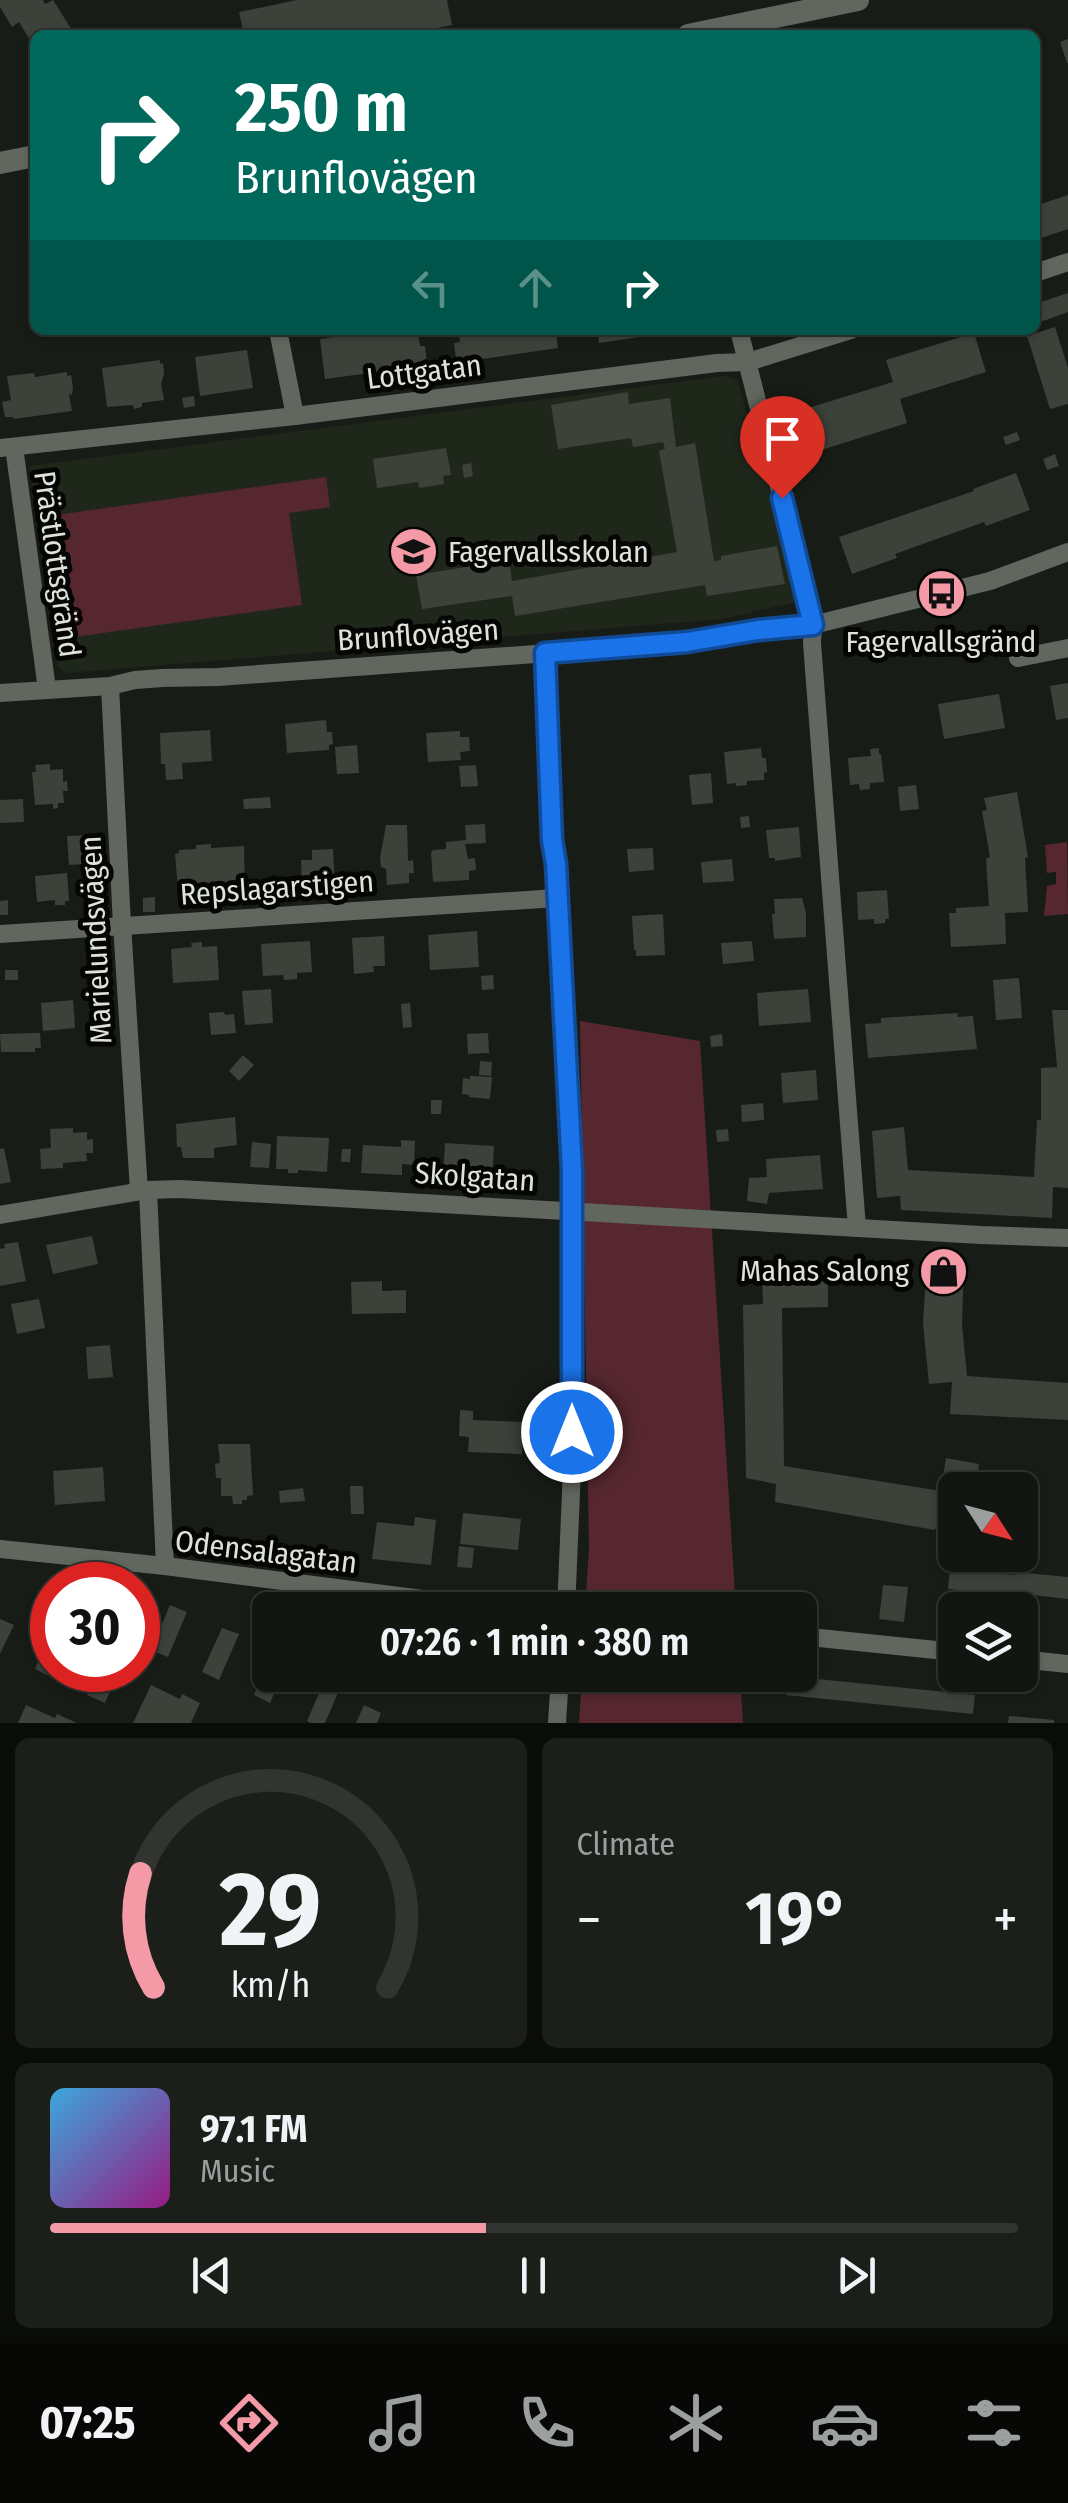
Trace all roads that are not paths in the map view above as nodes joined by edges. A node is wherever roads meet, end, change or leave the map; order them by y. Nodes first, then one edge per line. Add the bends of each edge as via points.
1 (858, 0) edge
2 (712, 30) edge
3 (30, 157) edge
4 (0, 163) edge
5 (1068, 262) edge
6 (1040, 271) edge
7 (279, 335) edge
8 (740, 335) edge
9 (835, 335) edge
10 (748, 362) junction
11 (295, 416) junction
12 (7, 447) edge
13 (1068, 552) edge
14 (813, 625) junction
15 (1068, 648) edge
16 (545, 653) junction
17 (1018, 658) dead end
18 (110, 686) junction
19 (46, 689) junction
20 (0, 692) edge
21 (557, 898) junction
22 (122, 925) junction
23 (0, 934) edge
24 (143, 1191) junction
25 (573, 1212) junction
26 (0, 1215) edge
27 (857, 1228) junction
28 (1068, 1238) edge
29 (0, 1550) edge
30 (165, 1566) junction
31 (367, 1592) edge
32 (567, 1592) edge
33 (817, 1638) edge
34 (938, 1650) edge
35 (1038, 1661) edge
36 (1068, 1664) edge
37 (559, 1692) edge
38 (557, 1723) edge

1 - 2 main road
3 - 4 main road
5 - 6 street
7 - 11 street
8 - 10 street
9 - 10 street, Lottgatan
10 - 11 street, Lottgatan
10 - 14 street
11 - 12 street, Lottgatan
12 - 19 street, Prästlottsgränd
13 - 14 street, Brunflovägen via 990,581
14 - 16 street, Brunflovägen
14 - 27 street
15 - 17 street
16 - 18 street, Brunflovägen
16 - 21 street
18 - 19 street, Brunflovägen
18 - 22 street, Marielundsvägen
19 - 20 street, Brunflovägen
21 - 22 street, Repslagarstigen
21 - 25 street
22 - 23 street, Repslagarstigen
22 - 24 street, Marielundsvägen
24 - 25 street, Skolgatan
24 - 26 street, Skolgatan
24 - 30 street, Marielundsvägen
25 - 27 street, Skolgatan
25 - 32 street
27 - 28 street, Skolgatan
29 - 30 street, Odensalagatan
30 - 31 street, Odensalagatan
33 - 34 street
35 - 36 street
37 - 38 street

